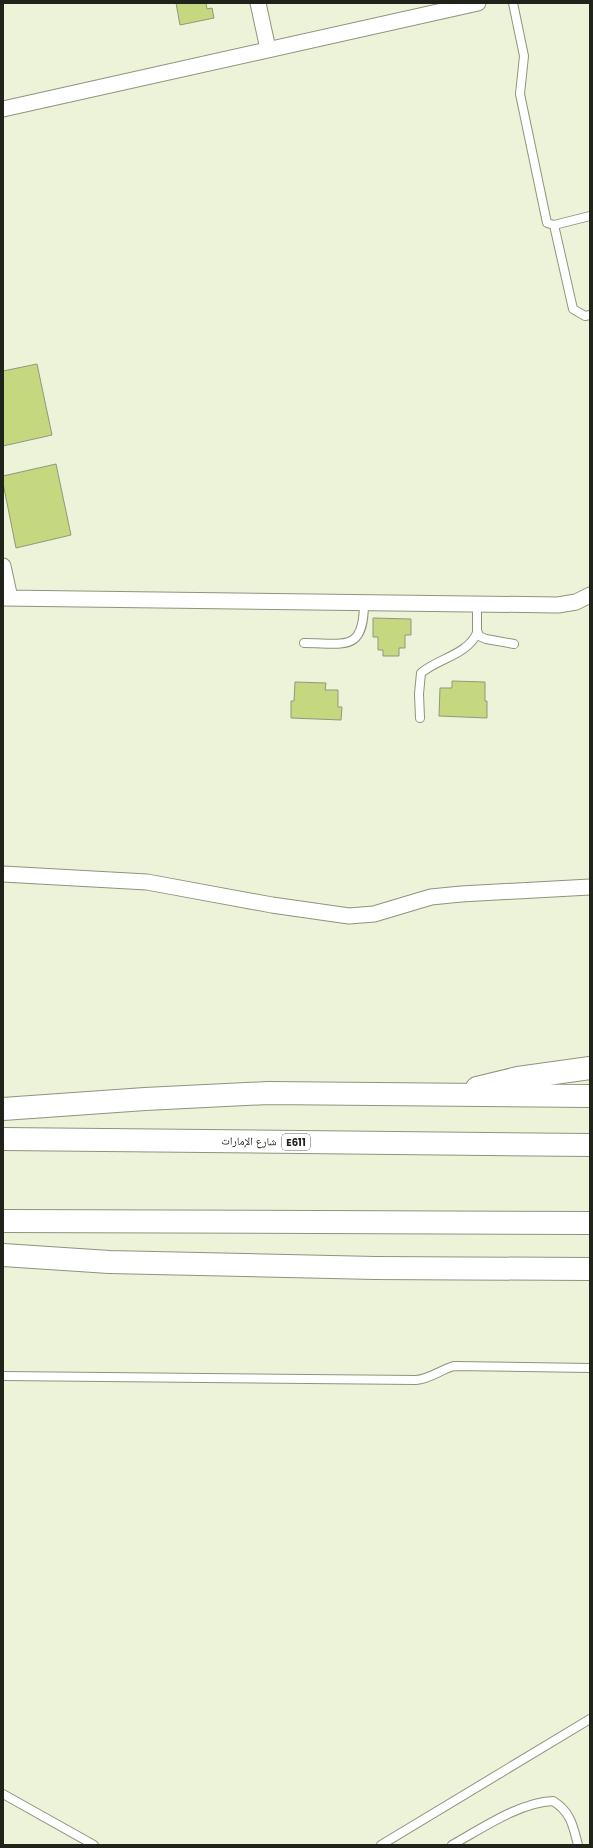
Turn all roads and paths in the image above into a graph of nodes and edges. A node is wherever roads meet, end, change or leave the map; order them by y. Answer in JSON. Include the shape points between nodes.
{"nodes":[{"id":1,"x":258,"y":3,"type":"edge"},
{"id":2,"x":478,"y":3,"type":"edge"},
{"id":3,"x":513,"y":3,"type":"edge"},
{"id":4,"x":268,"y":49,"type":"junction"},
{"id":5,"x":3,"y":109,"type":"edge"},
{"id":6,"x":590,"y":216,"type":"edge"},
{"id":7,"x":554,"y":225,"type":"junction"},
{"id":8,"x":590,"y":315,"type":"edge"},
{"id":9,"x":3,"y":566,"type":"edge"},
{"id":10,"x":590,"y":595,"type":"edge"},
{"id":11,"x":6,"y":598,"type":"edge"},
{"id":12,"x":364,"y":602,"type":"junction"},
{"id":13,"x":477,"y":603,"type":"junction"},
{"id":14,"x":477,"y":633,"type":"junction"},
{"id":15,"x":304,"y":643,"type":"dead end"},
{"id":16,"x":514,"y":644,"type":"dead end"},
{"id":17,"x":420,"y":718,"type":"dead end"},
{"id":18,"x":3,"y":874,"type":"edge"},
{"id":19,"x":590,"y":887,"type":"edge"},
{"id":20,"x":590,"y":1068,"type":"edge"},
{"id":21,"x":453,"y":1096,"type":"junction"},
{"id":22,"x":590,"y":1096,"type":"edge"},
{"id":23,"x":3,"y":1109,"type":"edge"},
{"id":24,"x":3,"y":1139,"type":"edge"},
{"id":25,"x":590,"y":1145,"type":"edge"},
{"id":26,"x":3,"y":1221,"type":"edge"},
{"id":27,"x":590,"y":1223,"type":"edge"},
{"id":28,"x":3,"y":1255,"type":"edge"},
{"id":29,"x":590,"y":1269,"type":"edge"},
{"id":30,"x":590,"y":1368,"type":"edge"},
{"id":31,"x":3,"y":1376,"type":"edge"},
{"id":32,"x":590,"y":1719,"type":"edge"},
{"id":33,"x":3,"y":1794,"type":"edge"},
{"id":34,"x":94,"y":1845,"type":"edge"},
{"id":35,"x":381,"y":1845,"type":"edge"},
{"id":36,"x":452,"y":1845,"type":"edge"},
{"id":37,"x":578,"y":1845,"type":"edge"}],
"edges":[{"from":1,"to":4,"type":"street"},
{"from":2,"to":4,"type":"street"},
{"from":3,"to":7,"type":"lane","via":[[524,56],[520,94],[547,223]]},
{"from":4,"to":5,"type":"street"},
{"from":6,"to":7,"type":"lane"},
{"from":7,"to":8,"type":"lane","via":[[573,309],[585,316]]},
{"from":9,"to":11,"type":"street"},
{"from":10,"to":13,"type":"street","via":[[576,602],[558,605]]},
{"from":11,"to":12,"type":"street"},
{"from":12,"to":13,"type":"street"},
{"from":12,"to":15,"type":"lane","via":[[363,626],[355,639],[346,643]]},
{"from":13,"to":14,"type":"lane"},
{"from":14,"to":16,"type":"lane","via":[[482,638]]},
{"from":14,"to":17,"type":"lane","via":[[466,648],[431,665],[421,673]]},
{"from":18,"to":19,"type":"street","via":[[147,882],[349,916],[374,914],[431,897]]},
{"from":20,"to":21,"type":"highway","via":[[501,1081]]},
{"from":21,"to":22,"type":"highway"},
{"from":21,"to":23,"type":"highway","via":[[330,1092],[268,1093]]},
{"from":24,"to":25,"type":"highway","name":"شارع الإمارات","number":"E611"},
{"from":26,"to":27,"type":"highway"},
{"from":28,"to":29,"type":"highway","via":[[117,1262],[367,1268]]},
{"from":30,"to":31,"type":"lane","via":[[454,1366],[428,1378],[416,1380]]},
{"from":32,"to":35,"type":"lane"},
{"from":33,"to":34,"type":"lane"},
{"from":36,"to":37,"type":"lane","via":[[526,1805],[553,1801],[573,1822]]}]}
